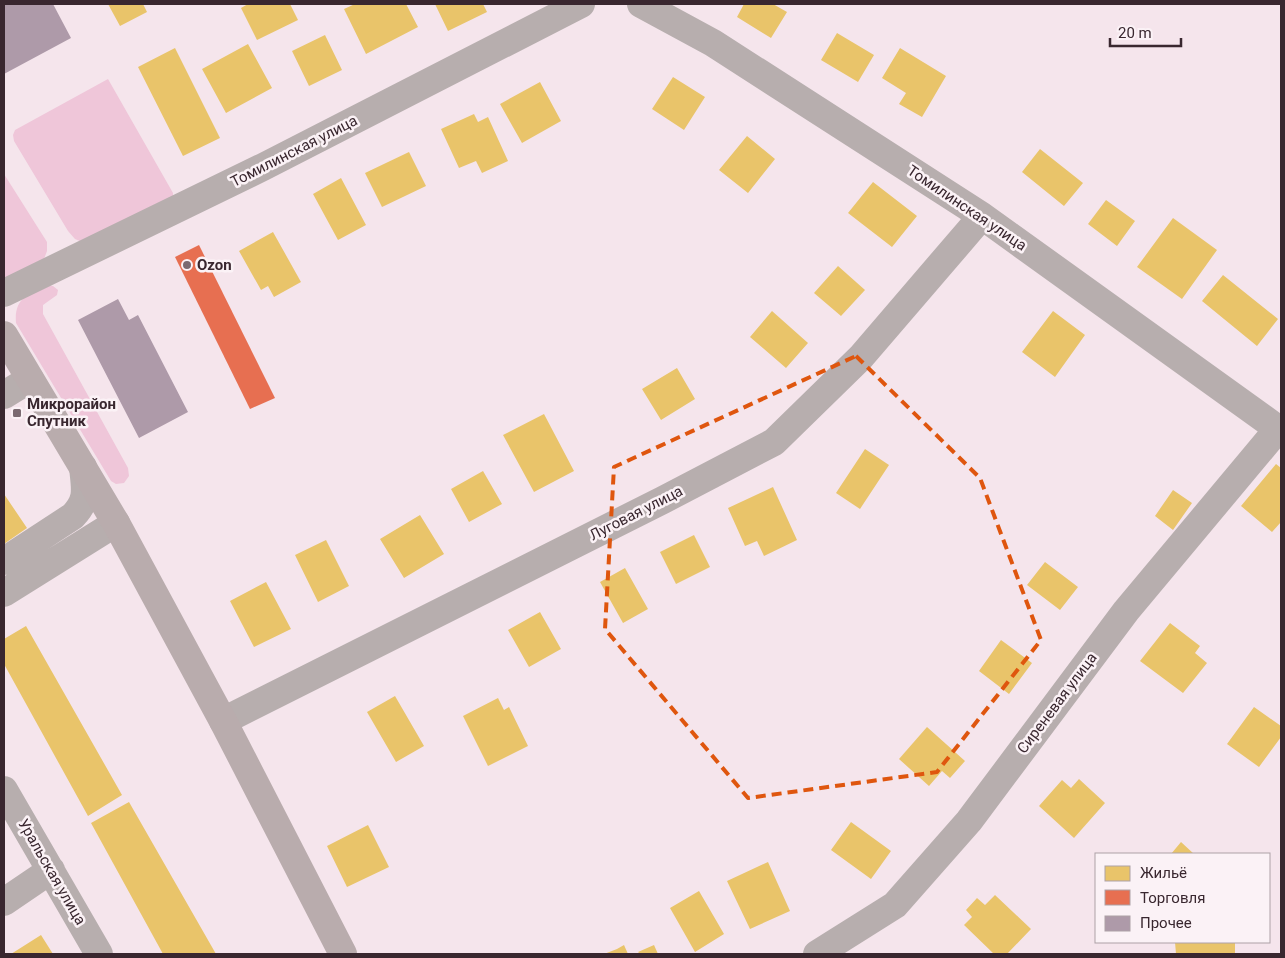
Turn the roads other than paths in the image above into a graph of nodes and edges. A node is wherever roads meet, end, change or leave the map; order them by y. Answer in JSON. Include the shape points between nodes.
{"nodes":[{"id":1,"x":581,"y":4,"type":"edge"},
{"id":2,"x":641,"y":4,"type":"edge"},
{"id":3,"x":982,"y":216,"type":"junction"},
{"id":4,"x":4,"y":293,"type":"edge"},
{"id":5,"x":4,"y":335,"type":"edge"},
{"id":6,"x":30,"y":379,"type":"junction"},
{"id":7,"x":4,"y":395,"type":"edge"},
{"id":8,"x":1280,"y":430,"type":"edge"},
{"id":9,"x":83,"y":467,"type":"junction"},
{"id":10,"x":112,"y":517,"type":"junction"},
{"id":11,"x":4,"y":561,"type":"edge"},
{"id":12,"x":4,"y":576,"type":"edge"},
{"id":13,"x":4,"y":593,"type":"edge"},
{"id":14,"x":223,"y":721,"type":"junction"},
{"id":15,"x":4,"y":790,"type":"edge"},
{"id":16,"x":51,"y":870,"type":"junction"},
{"id":17,"x":4,"y":902,"type":"edge"},
{"id":18,"x":99,"y":954,"type":"edge"},
{"id":19,"x":344,"y":954,"type":"edge"},
{"id":20,"x":817,"y":954,"type":"edge"}],
"edges":[{"from":1,"to":4,"type":"street","name":"Томилинская улица","via":[[263,168]]},
{"from":2,"to":3,"type":"street","name":"Томилинская улица","via":[[713,43]]},
{"from":3,"to":8,"type":"street","name":"Томилинская улица"},
{"from":3,"to":14,"type":"street","name":"Луговая улица","via":[[861,357],[774,442]]},
{"from":5,"to":6,"type":"street"},
{"from":6,"to":7,"type":"street"},
{"from":6,"to":9,"type":"street"},
{"from":8,"to":20,"type":"street","name":"Сиреневая улица","via":[[1126,611],[969,821],[895,905]]},
{"from":9,"to":10,"type":"street"},
{"from":9,"to":11,"type":"street","via":[[86,494],[82,506],[73,516]]},
{"from":10,"to":12,"type":"street"},
{"from":10,"to":13,"type":"street"},
{"from":10,"to":14,"type":"street"},
{"from":14,"to":19,"type":"street"},
{"from":15,"to":16,"type":"street","name":"Уральская улица"},
{"from":16,"to":17,"type":"street"},
{"from":16,"to":18,"type":"street","name":"Уральская улица"}]}
